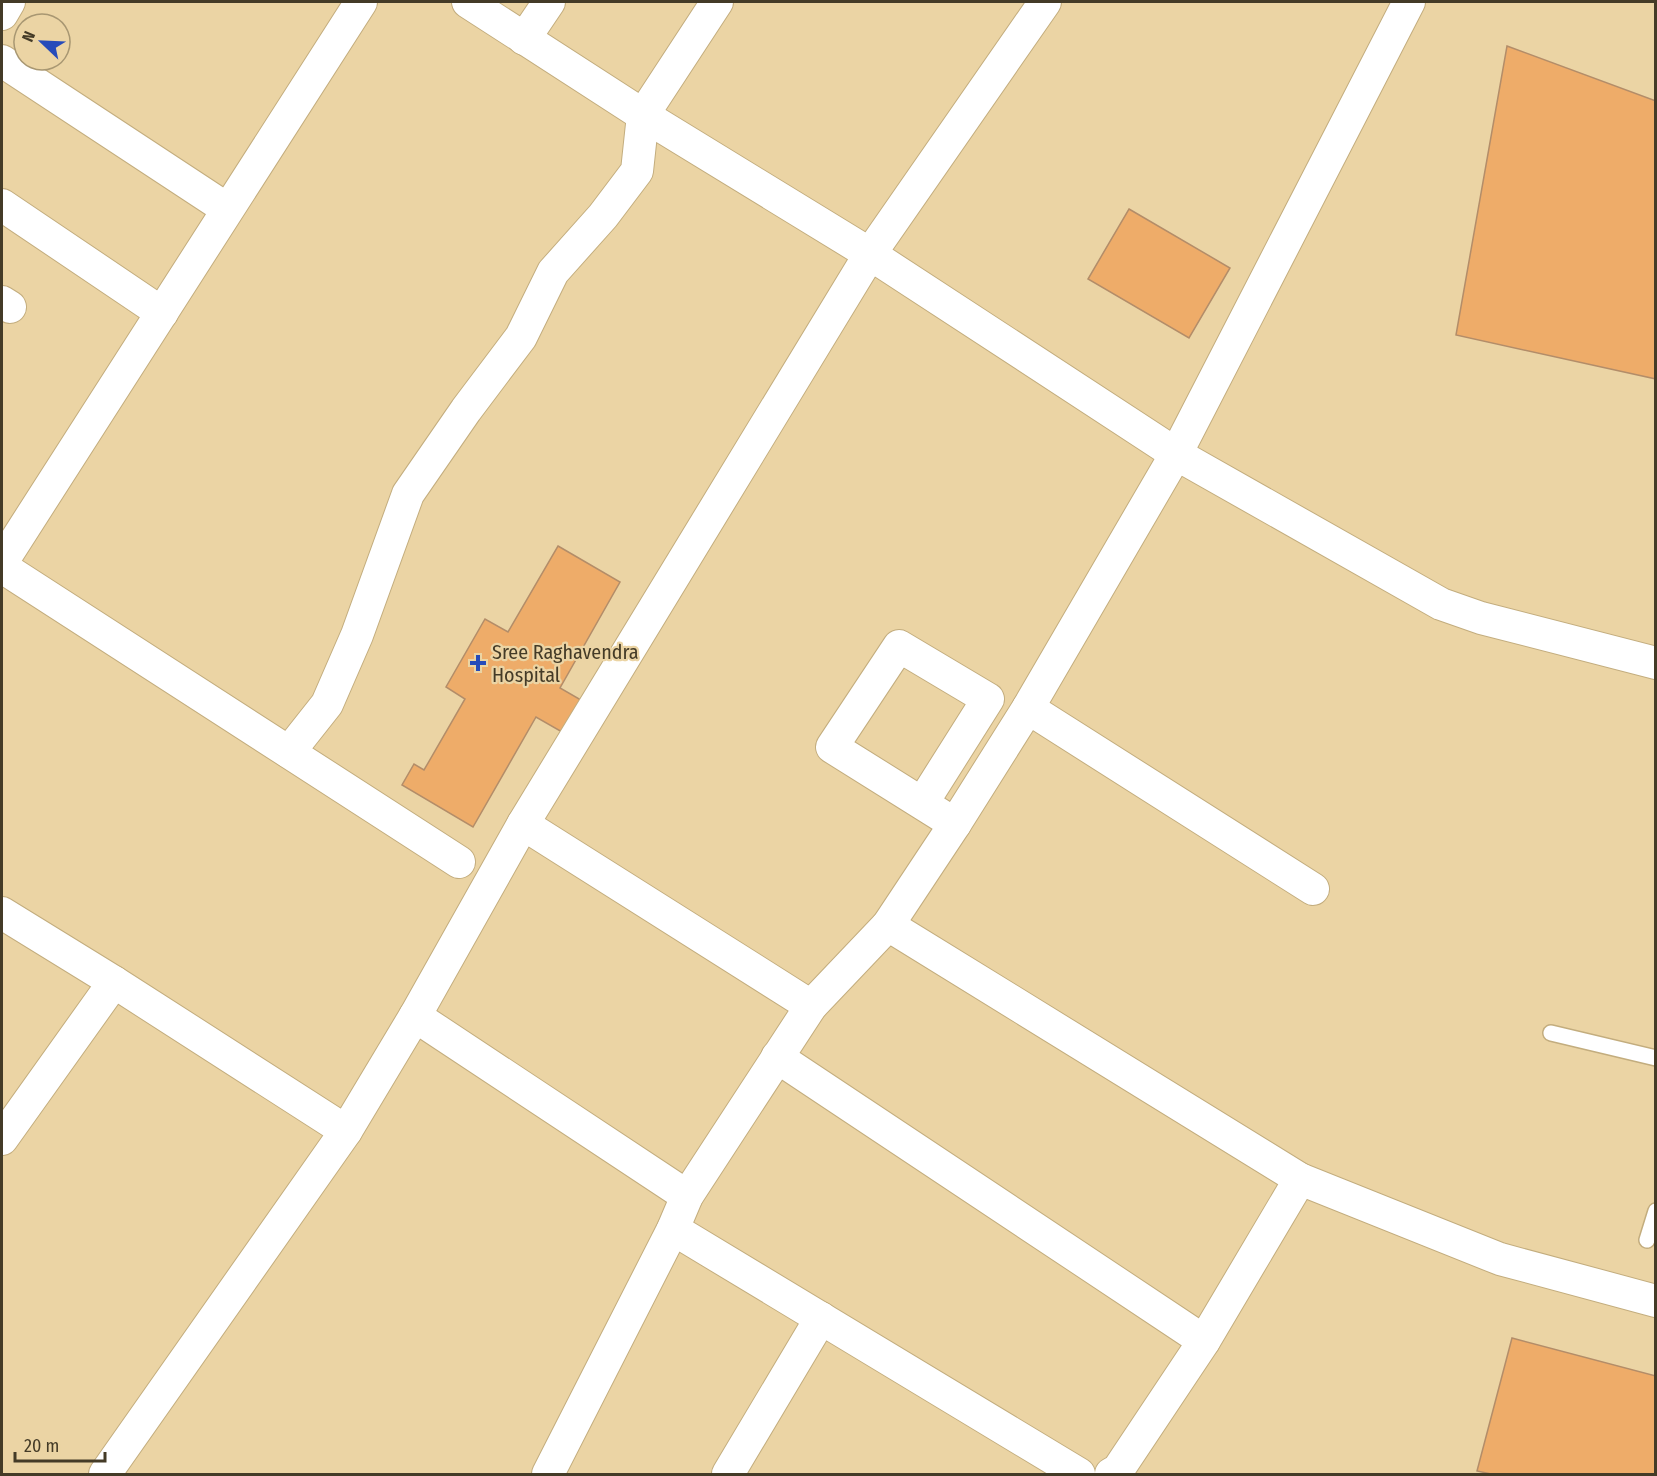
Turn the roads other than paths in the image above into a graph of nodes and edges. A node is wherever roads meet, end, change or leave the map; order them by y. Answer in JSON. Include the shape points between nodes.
{"nodes":[{"id":1,"x":9,"y":2,"type":"edge"},
{"id":2,"x":361,"y":2,"type":"edge"},
{"id":3,"x":468,"y":2,"type":"edge"},
{"id":4,"x":549,"y":2,"type":"edge"},
{"id":5,"x":717,"y":2,"type":"edge"},
{"id":6,"x":1045,"y":2,"type":"edge"},
{"id":7,"x":1409,"y":2,"type":"edge"},
{"id":8,"x":2,"y":14,"type":"edge"},
{"id":9,"x":524,"y":39,"type":"junction"},
{"id":10,"x":2,"y":61,"type":"edge"},
{"id":11,"x":643,"y":115,"type":"junction"},
{"id":12,"x":2,"y":205,"type":"edge"},
{"id":13,"x":227,"y":209,"type":"junction"},
{"id":14,"x":870,"y":254,"type":"junction"},
{"id":15,"x":162,"y":313,"type":"junction"},
{"id":16,"x":1176,"y":454,"type":"junction"},
{"id":17,"x":2,"y":562,"type":"edge"},
{"id":18,"x":2,"y":567,"type":"edge"},
{"id":19,"x":1656,"y":663,"type":"edge"},
{"id":20,"x":1028,"y":708,"type":"junction"},
{"id":21,"x":289,"y":752,"type":"junction"},
{"id":22,"x":923,"y":802,"type":"junction"},
{"id":23,"x":523,"y":824,"type":"junction"},
{"id":24,"x":955,"y":824,"type":"junction"},
{"id":25,"x":459,"y":862,"type":"dead end"},
{"id":26,"x":1313,"y":889,"type":"dead end"},
{"id":27,"x":2,"y":913,"type":"edge"},
{"id":28,"x":888,"y":925,"type":"junction"},
{"id":29,"x":114,"y":982,"type":"junction"},
{"id":30,"x":811,"y":1006,"type":"junction"},
{"id":31,"x":415,"y":1016,"type":"junction"},
{"id":32,"x":1551,"y":1033,"type":"dead end"},
{"id":33,"x":777,"y":1057,"type":"junction"},
{"id":34,"x":1656,"y":1058,"type":"edge"},
{"id":35,"x":346,"y":1131,"type":"junction"},
{"id":36,"x":2,"y":1140,"type":"edge"},
{"id":37,"x":1300,"y":1179,"type":"junction"},
{"id":38,"x":687,"y":1196,"type":"junction"},
{"id":39,"x":1656,"y":1211,"type":"edge"},
{"id":40,"x":674,"y":1228,"type":"junction"},
{"id":41,"x":1647,"y":1240,"type":"dead end"},
{"id":42,"x":1656,"y":1301,"type":"edge"},
{"id":43,"x":821,"y":1318,"type":"junction"},
{"id":44,"x":1204,"y":1341,"type":"junction"},
{"id":45,"x":1116,"y":1473,"type":"edge"},
{"id":46,"x":105,"y":1474,"type":"edge"},
{"id":47,"x":548,"y":1474,"type":"edge"},
{"id":48,"x":728,"y":1474,"type":"edge"},
{"id":49,"x":1078,"y":1474,"type":"edge"}],
"edges":[{"from":1,"to":8,"type":"street"},
{"from":2,"to":13,"type":"street"},
{"from":3,"to":9,"type":"street"},
{"from":4,"to":9,"type":"street"},
{"from":5,"to":11,"type":"street"},
{"from":6,"to":14,"type":"street"},
{"from":7,"to":16,"type":"street"},
{"from":9,"to":11,"type":"street"},
{"from":10,"to":13,"type":"street"},
{"from":11,"to":14,"type":"street"},
{"from":11,"to":21,"type":"street","via":[[637,171],[553,272],[521,338],[408,494],[357,635],[327,704]]},
{"from":12,"to":15,"type":"street"},
{"from":13,"to":15,"type":"street"},
{"from":14,"to":16,"type":"street"},
{"from":14,"to":23,"type":"street"},
{"from":15,"to":17,"type":"street"},
{"from":16,"to":19,"type":"street","via":[[1441,604]]},
{"from":16,"to":20,"type":"street"},
{"from":18,"to":21,"type":"street"},
{"from":20,"to":24,"type":"street"},
{"from":20,"to":26,"type":"street"},
{"from":21,"to":25,"type":"street"},
{"from":22,"to":22,"type":"street","via":[[832,747],[898,646],[988,699]]},
{"from":22,"to":24,"type":"street"},
{"from":23,"to":30,"type":"street"},
{"from":23,"to":31,"type":"street"},
{"from":24,"to":28,"type":"street"},
{"from":27,"to":29,"type":"street"},
{"from":28,"to":30,"type":"street"},
{"from":28,"to":37,"type":"street"},
{"from":29,"to":35,"type":"street"},
{"from":29,"to":36,"type":"street"},
{"from":30,"to":33,"type":"street"},
{"from":31,"to":35,"type":"street"},
{"from":31,"to":38,"type":"street"},
{"from":32,"to":34,"type":"lane"},
{"from":33,"to":38,"type":"street"},
{"from":33,"to":44,"type":"street"},
{"from":35,"to":46,"type":"street"},
{"from":37,"to":42,"type":"street","via":[[1500,1259]]},
{"from":37,"to":44,"type":"street"},
{"from":38,"to":40,"type":"street"},
{"from":39,"to":41,"type":"lane"},
{"from":40,"to":43,"type":"street"},
{"from":40,"to":47,"type":"street"},
{"from":43,"to":48,"type":"street"},
{"from":43,"to":49,"type":"street"},
{"from":44,"to":45,"type":"street"}]}
